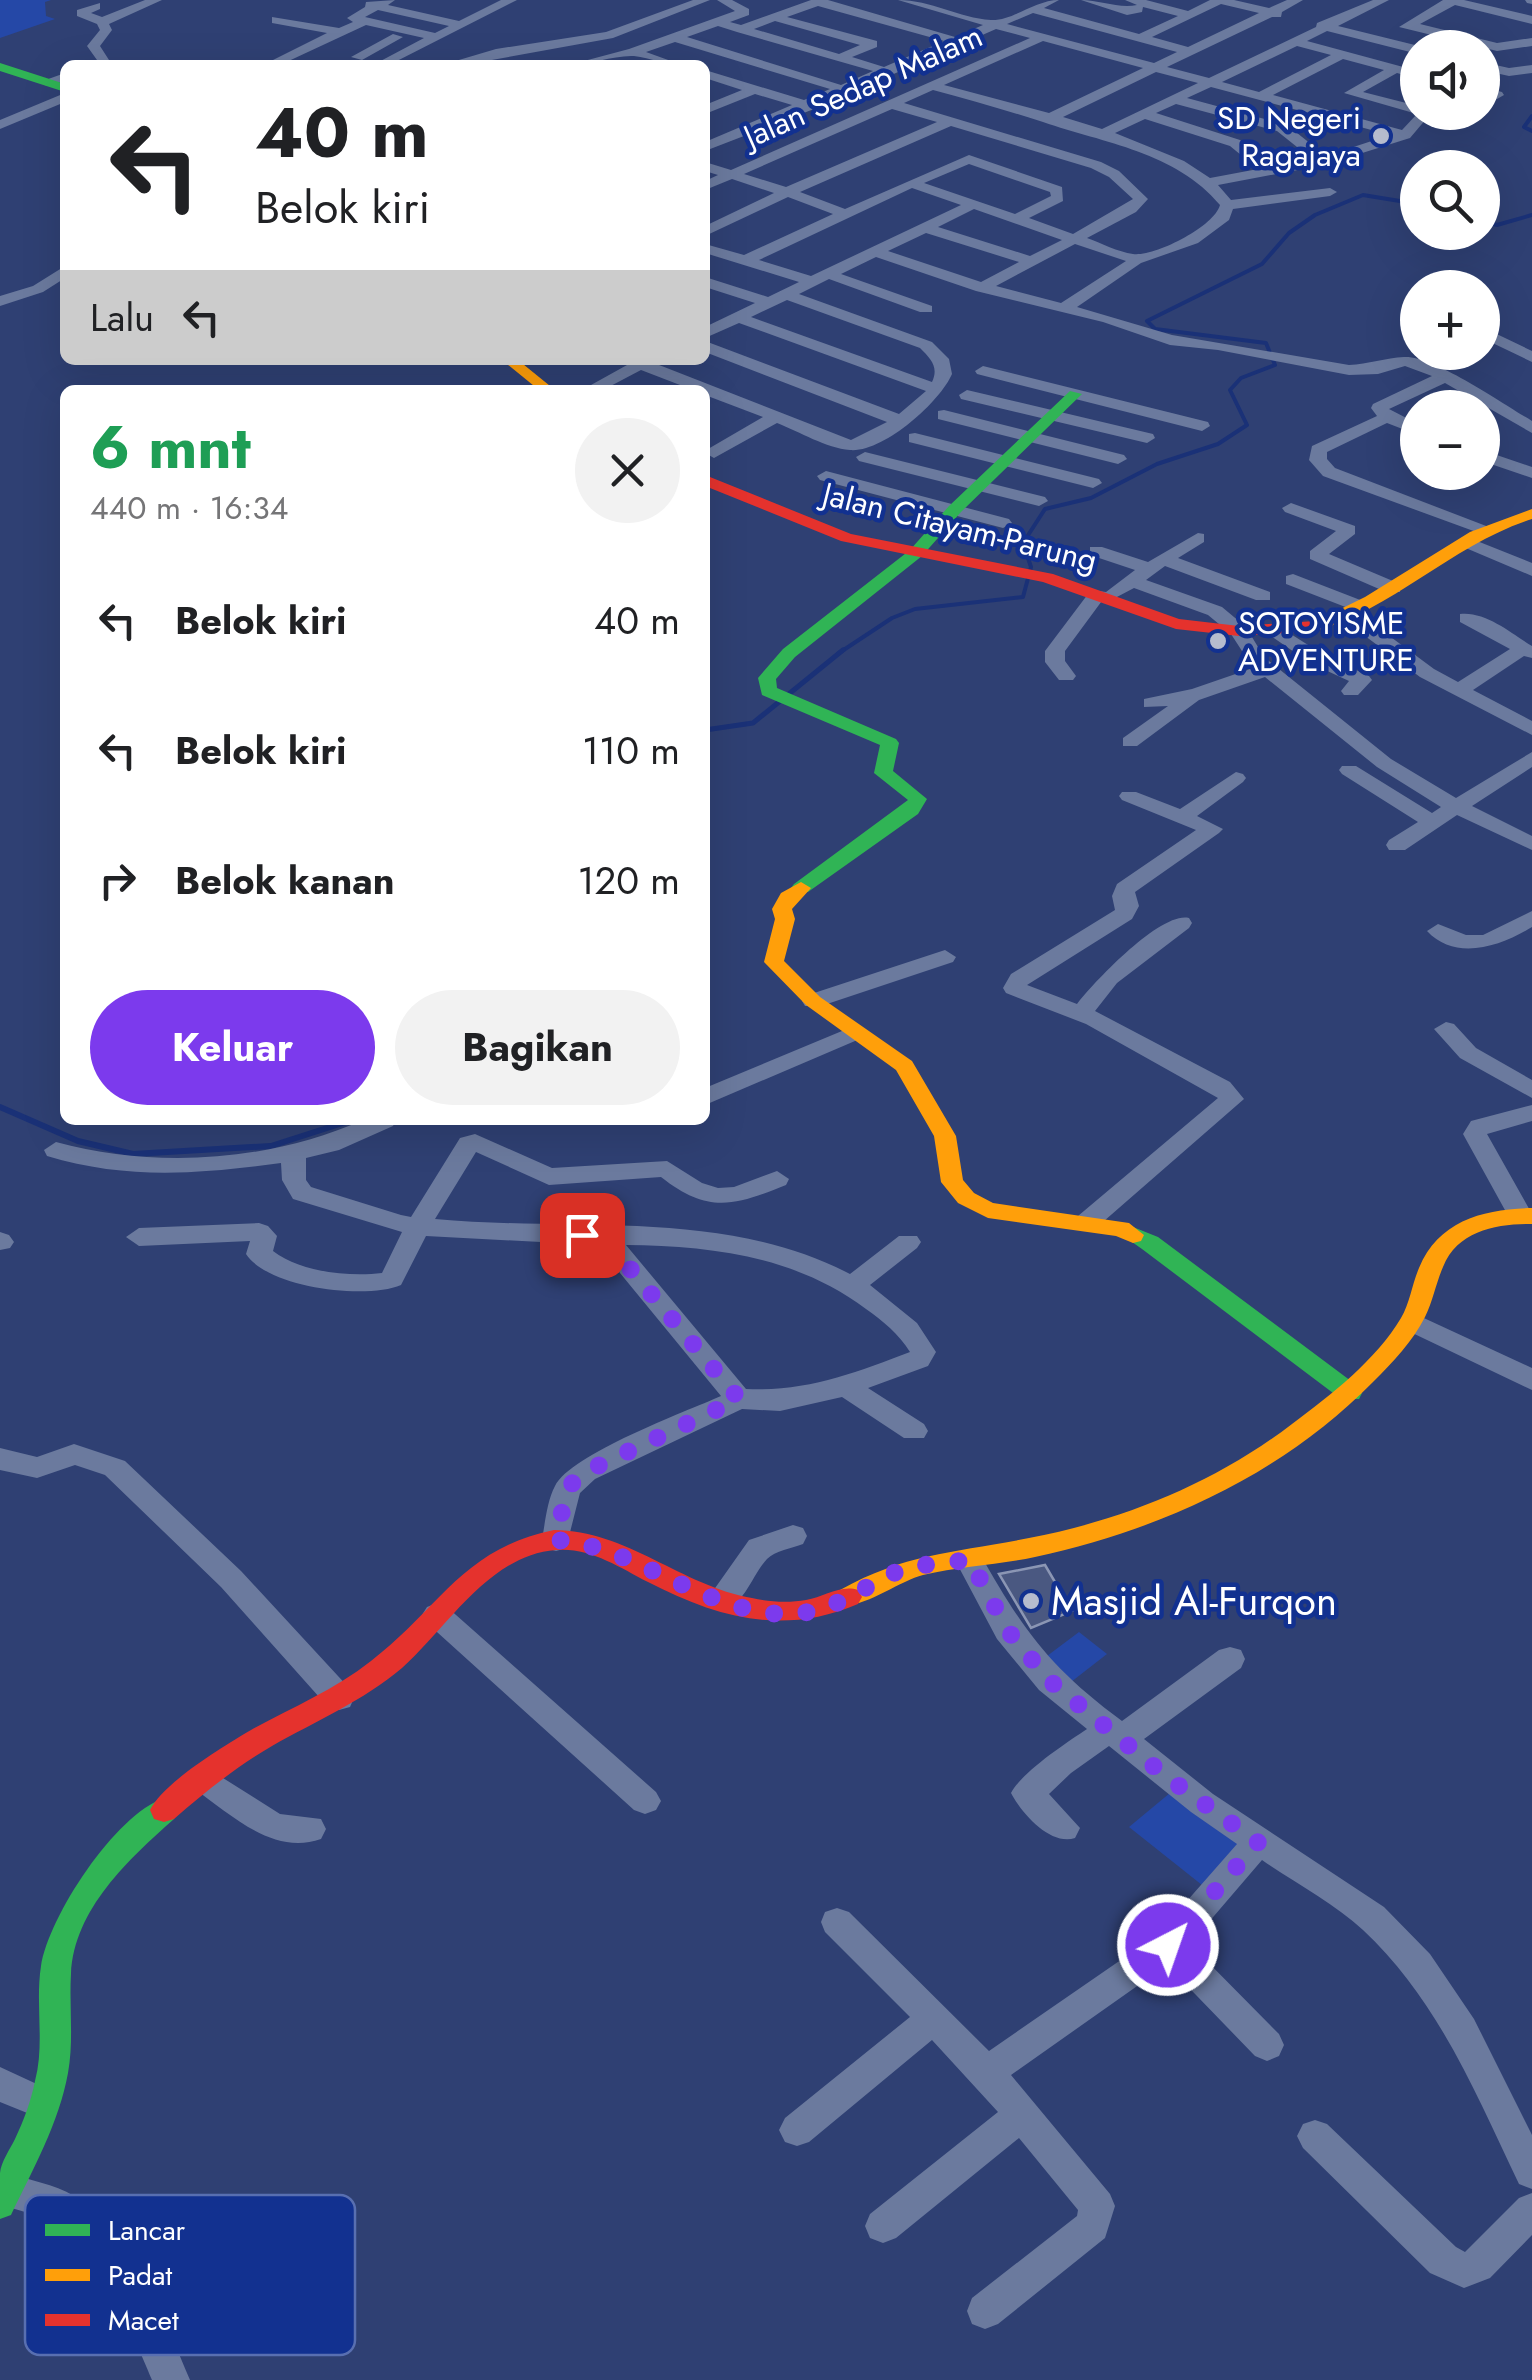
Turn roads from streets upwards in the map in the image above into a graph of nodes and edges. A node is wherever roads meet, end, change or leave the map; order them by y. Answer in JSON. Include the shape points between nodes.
{"nodes":[{"id":1,"x":156,"y":0,"type":"edge"},
{"id":2,"x":351,"y":0,"type":"edge"},
{"id":3,"x":511,"y":0,"type":"edge"},
{"id":4,"x":704,"y":0,"type":"edge"},
{"id":5,"x":723,"y":0,"type":"edge"},
{"id":6,"x":904,"y":0,"type":"edge"},
{"id":7,"x":977,"y":0,"type":"edge"},
{"id":8,"x":1053,"y":0,"type":"edge"},
{"id":9,"x":1086,"y":0,"type":"edge"},
{"id":10,"x":1219,"y":0,"type":"edge"},
{"id":11,"x":1297,"y":0,"type":"edge"},
{"id":12,"x":1383,"y":0,"type":"edge"},
{"id":13,"x":820,"y":1,"type":"edge"},
{"id":14,"x":1451,"y":1,"type":"edge"},
{"id":15,"x":383,"y":3,"type":"edge"},
{"id":16,"x":1134,"y":5,"type":"edge"},
{"id":17,"x":96,"y":6,"type":"dead end"},
{"id":18,"x":464,"y":8,"type":"dead end"},
{"id":19,"x":1032,"y":9,"type":"junction"},
{"id":20,"x":484,"y":12,"type":"junction"},
{"id":21,"x":746,"y":12,"type":"junction"},
{"id":22,"x":948,"y":12,"type":"junction"},
{"id":23,"x":1271,"y":12,"type":"junction"},
{"id":24,"x":1506,"y":14,"type":"junction"},
{"id":25,"x":1190,"y":15,"type":"junction"},
{"id":26,"x":774,"y":17,"type":"junction"},
{"id":27,"x":1290,"y":17,"type":"dead end"},
{"id":28,"x":276,"y":20,"type":"dead end"},
{"id":29,"x":1532,"y":20,"type":"edge"},
{"id":30,"x":102,"y":22,"type":"junction"},
{"id":31,"x":362,"y":22,"type":"junction"},
{"id":32,"x":718,"y":22,"type":"junction"},
{"id":33,"x":1308,"y":22,"type":"dead end"},
{"id":34,"x":1492,"y":22,"type":"dead end"},
{"id":35,"x":458,"y":24,"type":"junction"},
{"id":36,"x":996,"y":24,"type":"junction"},
{"id":37,"x":1410,"y":25,"type":"junction"},
{"id":38,"x":911,"y":27,"type":"junction"},
{"id":39,"x":1327,"y":27,"type":"junction"},
{"id":40,"x":741,"y":29,"type":"junction"},
{"id":41,"x":1430,"y":30,"type":"edge"},
{"id":42,"x":408,"y":31,"type":"junction"},
{"id":43,"x":340,"y":32,"type":"junction"},
{"id":44,"x":616,"y":32,"type":"junction"},
{"id":45,"x":433,"y":36,"type":"junction"},
{"id":46,"x":1044,"y":36,"type":"junction"},
{"id":47,"x":676,"y":38,"type":"junction"},
{"id":48,"x":1141,"y":38,"type":"junction"},
{"id":49,"x":1377,"y":40,"type":"junction"},
{"id":50,"x":958,"y":41,"type":"junction"},
{"id":51,"x":1296,"y":42,"type":"junction"},
{"id":52,"x":1532,"y":42,"type":"edge"},
{"id":53,"x":872,"y":44,"type":"junction"},
{"id":54,"x":1400,"y":46,"type":"edge"},
{"id":55,"x":1500,"y":47,"type":"edge"},
{"id":56,"x":633,"y":52,"type":"junction"},
{"id":57,"x":1192,"y":52,"type":"junction"},
{"id":58,"x":1344,"y":54,"type":"junction"},
{"id":59,"x":356,"y":57,"type":"dead end"},
{"id":60,"x":840,"y":58,"type":"junction"},
{"id":61,"x":103,"y":60,"type":"edge"},
{"id":62,"x":280,"y":60,"type":"edge"},
{"id":63,"x":388,"y":60,"type":"edge"},
{"id":64,"x":468,"y":60,"type":"edge"},
{"id":65,"x":597,"y":60,"type":"edge"},
{"id":66,"x":659,"y":60,"type":"edge"},
{"id":67,"x":1157,"y":66,"type":"junction"},
{"id":68,"x":1395,"y":69,"type":"junction"},
{"id":69,"x":1532,"y":69,"type":"edge"},
{"id":70,"x":1400,"y":70,"type":"edge"},
{"id":71,"x":1500,"y":70,"type":"edge"},
{"id":72,"x":885,"y":71,"type":"junction"},
{"id":73,"x":6,"y":73,"type":"edge"},
{"id":74,"x":710,"y":77,"type":"edge"},
{"id":75,"x":1212,"y":80,"type":"junction"},
{"id":76,"x":1367,"y":84,"type":"junction"},
{"id":77,"x":60,"y":86,"type":"edge"},
{"id":78,"x":931,"y":86,"type":"junction"},
{"id":79,"x":842,"y":89,"type":"junction"},
{"id":80,"x":755,"y":90,"type":"junction"},
{"id":81,"x":1400,"y":93,"type":"edge"},
{"id":82,"x":1263,"y":95,"type":"junction"},
{"id":83,"x":1174,"y":100,"type":"junction"},
{"id":84,"x":892,"y":104,"type":"junction"},
{"id":85,"x":805,"y":105,"type":"junction"},
{"id":86,"x":1400,"y":106,"type":"edge"},
{"id":87,"x":710,"y":108,"type":"edge"},
{"id":88,"x":1317,"y":110,"type":"junction"},
{"id":89,"x":1144,"y":114,"type":"junction"},
{"id":90,"x":1046,"y":119,"type":"junction"},
{"id":91,"x":857,"y":120,"type":"junction"},
{"id":92,"x":950,"y":120,"type":"junction"},
{"id":93,"x":0,"y":125,"type":"edge"},
{"id":94,"x":1282,"y":128,"type":"junction"},
{"id":95,"x":1410,"y":130,"type":"edge"},
{"id":96,"x":1102,"y":134,"type":"junction"},
{"id":97,"x":1406,"y":135,"type":"junction"},
{"id":98,"x":909,"y":139,"type":"junction"},
{"id":99,"x":710,"y":145,"type":"edge"},
{"id":100,"x":969,"y":158,"type":"junction"},
{"id":101,"x":1324,"y":161,"type":"junction"},
{"id":102,"x":710,"y":168,"type":"edge"},
{"id":103,"x":1271,"y":173,"type":"junction"},
{"id":104,"x":730,"y":174,"type":"junction"},
{"id":105,"x":911,"y":183,"type":"junction"},
{"id":106,"x":1206,"y":183,"type":"junction"},
{"id":107,"x":710,"y":184,"type":"edge"},
{"id":108,"x":787,"y":192,"type":"junction"},
{"id":109,"x":1330,"y":192,"type":"dead end"},
{"id":110,"x":974,"y":204,"type":"junction"},
{"id":111,"x":1226,"y":205,"type":"junction"},
{"id":112,"x":846,"y":214,"type":"junction"},
{"id":113,"x":1018,"y":218,"type":"junction"},
{"id":114,"x":923,"y":227,"type":"junction"},
{"id":115,"x":710,"y":230,"type":"edge"},
{"id":116,"x":1078,"y":238,"type":"junction"},
{"id":117,"x":710,"y":250,"type":"edge"},
{"id":118,"x":874,"y":251,"type":"junction"},
{"id":119,"x":744,"y":260,"type":"junction"},
{"id":120,"x":1136,"y":260,"type":"junction"},
{"id":121,"x":1034,"y":262,"type":"junction"},
{"id":122,"x":60,"y":274,"type":"edge"},
{"id":123,"x":828,"y":274,"type":"junction"},
{"id":124,"x":812,"y":281,"type":"junction"},
{"id":125,"x":710,"y":284,"type":"edge"},
{"id":126,"x":980,"y":288,"type":"junction"},
{"id":127,"x":785,"y":294,"type":"junction"},
{"id":128,"x":0,"y":301,"type":"edge"},
{"id":129,"x":768,"y":302,"type":"junction"},
{"id":130,"x":926,"y":309,"type":"dead end"},
{"id":131,"x":1063,"y":309,"type":"junction"},
{"id":132,"x":737,"y":317,"type":"junction"},
{"id":133,"x":710,"y":330,"type":"edge"},
{"id":134,"x":1500,"y":341,"type":"edge"},
{"id":135,"x":710,"y":348,"type":"edge"},
{"id":136,"x":1532,"y":356,"type":"edge"},
{"id":137,"x":515,"y":365,"type":"edge"},
{"id":138,"x":639,"y":365,"type":"edge"},
{"id":139,"x":651,"y":365,"type":"edge"},
{"id":140,"x":983,"y":371,"type":"dead end"},
{"id":141,"x":1446,"y":376,"type":"junction"},
{"id":142,"x":612,"y":379,"type":"junction"},
{"id":143,"x":541,"y":385,"type":"edge"},
{"id":144,"x":600,"y":385,"type":"edge"},
{"id":145,"x":624,"y":385,"type":"edge"},
{"id":146,"x":690,"y":385,"type":"edge"},
{"id":147,"x":936,"y":389,"type":"junction"},
{"id":148,"x":1075,"y":394,"type":"junction"},
{"id":149,"x":710,"y":395,"type":"edge"},
{"id":150,"x":967,"y":395,"type":"dead end"},
{"id":151,"x":944,"y":415,"type":"dead end"},
{"id":152,"x":1054,"y":415,"type":"junction"},
{"id":153,"x":1386,"y":417,"type":"junction"},
{"id":154,"x":774,"y":418,"type":"junction"},
{"id":155,"x":902,"y":421,"type":"junction"},
{"id":156,"x":1400,"y":423,"type":"edge"},
{"id":157,"x":1530,"y":425,"type":"edge"},
{"id":158,"x":1202,"y":426,"type":"dead end"},
{"id":159,"x":1031,"y":437,"type":"junction"},
{"id":160,"x":914,"y":438,"type":"dead end"},
{"id":161,"x":1147,"y":438,"type":"dead end"},
{"id":162,"x":862,"y":451,"type":"junction"},
{"id":163,"x":714,"y":453,"type":"dead end"},
{"id":164,"x":1118,"y":459,"type":"dead end"},
{"id":165,"x":1006,"y":461,"type":"junction"},
{"id":166,"x":1500,"y":461,"type":"edge"},
{"id":167,"x":1532,"y":473,"type":"edge"},
{"id":168,"x":826,"y":476,"type":"dead end"},
{"id":169,"x":710,"y":482,"type":"edge"},
{"id":170,"x":1093,"y":483,"type":"dead end"},
{"id":171,"x":980,"y":486,"type":"junction"},
{"id":172,"x":1039,"y":501,"type":"dead end"},
{"id":173,"x":1291,"y":508,"type":"dead end"},
{"id":174,"x":955,"y":509,"type":"junction"},
{"id":175,"x":1532,"y":514,"type":"edge"},
{"id":176,"x":1003,"y":523,"type":"dead end"},
{"id":177,"x":1476,"y":536,"type":"junction"},
{"id":178,"x":1198,"y":538,"type":"dead end"},
{"id":179,"x":1096,"y":551,"type":"dead end"},
{"id":180,"x":916,"y":553,"type":"junction"},
{"id":181,"x":1156,"y":564,"type":"junction"},
{"id":182,"x":1532,"y":570,"type":"edge"},
{"id":183,"x":1293,"y":580,"type":"dead end"},
{"id":184,"x":1132,"y":581,"type":"junction"},
{"id":185,"x":1392,"y":588,"type":"junction"},
{"id":186,"x":1106,"y":593,"type":"junction"},
{"id":187,"x":1355,"y":610,"type":"junction"},
{"id":188,"x":1215,"y":611,"type":"junction"},
{"id":189,"x":1467,"y":618,"type":"dead end"},
{"id":190,"x":1239,"y":631,"type":"junction"},
{"id":191,"x":1278,"y":632,"type":"junction"},
{"id":192,"x":1528,"y":651,"type":"edge"},
{"id":193,"x":1268,"y":669,"type":"junction"},
{"id":194,"x":1066,"y":676,"type":"dead end"},
{"id":195,"x":1351,"y":691,"type":"dead end"},
{"id":196,"x":1458,"y":691,"type":"junction"},
{"id":197,"x":1197,"y":694,"type":"junction"},
{"id":198,"x":1151,"y":703,"type":"dead end"},
{"id":199,"x":1532,"y":729,"type":"edge"},
{"id":200,"x":1130,"y":742,"type":"dead end"},
{"id":201,"x":1532,"y":758,"type":"edge"},
{"id":202,"x":1349,"y":770,"type":"dead end"},
{"id":203,"x":1236,"y":778,"type":"dead end"},
{"id":204,"x":1506,"y":778,"type":"junction"},
{"id":205,"x":1532,"y":790,"type":"edge"},
{"id":206,"x":1129,"y":796,"type":"dead end"},
{"id":207,"x":1459,"y":809,"type":"junction"},
{"id":208,"x":1183,"y":816,"type":"junction"},
{"id":209,"x":1434,"y":824,"type":"junction"},
{"id":210,"x":1532,"y":844,"type":"edge"},
{"id":211,"x":1397,"y":846,"type":"dead end"},
{"id":212,"x":1182,"y":923,"type":"dead end"},
{"id":213,"x":1527,"y":927,"type":"edge"},
{"id":214,"x":1438,"y":931,"type":"dead end"},
{"id":215,"x":945,"y":956,"type":"dead end"},
{"id":216,"x":812,"y":1000,"type":"junction"},
{"id":217,"x":1080,"y":1015,"type":"junction"},
{"id":218,"x":1446,"y":1029,"type":"dead end"},
{"id":219,"x":854,"y":1033,"type":"junction"},
{"id":220,"x":1532,"y":1090,"type":"edge"},
{"id":221,"x":710,"y":1095,"type":"edge"},
{"id":222,"x":1532,"y":1113,"type":"edge"},
{"id":223,"x":374,"y":1125,"type":"edge"},
{"id":224,"x":56,"y":1150,"type":"dead end"},
{"id":225,"x":294,"y":1153,"type":"junction"},
{"id":226,"x":776,"y":1179,"type":"dead end"},
{"id":227,"x":1526,"y":1216,"type":"edge"},
{"id":228,"x":1087,"y":1222,"type":"junction"},
{"id":229,"x":418,"y":1226,"type":"junction"},
{"id":230,"x":602,"y":1235,"type":"junction"},
{"id":231,"x":139,"y":1237,"type":"dead end"},
{"id":232,"x":908,"y":1242,"type":"dead end"},
{"id":233,"x":853,"y":1285,"type":"junction"},
{"id":234,"x":1412,"y":1322,"type":"junction"},
{"id":235,"x":1532,"y":1380,"type":"edge"},
{"id":236,"x":847,"y":1387,"type":"junction"},
{"id":237,"x":1350,"y":1394,"type":"junction"},
{"id":238,"x":739,"y":1399,"type":"junction"},
{"id":239,"x":914,"y":1430,"type":"dead end"},
{"id":240,"x":0,"y":1458,"type":"edge"},
{"id":241,"x":793,"y":1536,"type":"dead end"},
{"id":242,"x":556,"y":1540,"type":"junction"},
{"id":243,"x":970,"y":1560,"type":"junction"},
{"id":244,"x":722,"y":1599,"type":"junction"},
{"id":245,"x":437,"y":1615,"type":"junction"},
{"id":246,"x":1230,"y":1659,"type":"dead end"},
{"id":247,"x":338,"y":1698,"type":"junction"},
{"id":248,"x":1117,"y":1733,"type":"junction"},
{"id":249,"x":204,"y":1779,"type":"junction"},
{"id":250,"x":645,"y":1801,"type":"dead end"},
{"id":251,"x":1064,"y":1828,"type":"dead end"},
{"id":252,"x":310,"y":1830,"type":"dead end"},
{"id":253,"x":1258,"y":1842,"type":"junction"},
{"id":254,"x":837,"y":1922,"type":"dead end"},
{"id":255,"x":1168,"y":1945,"type":"junction"},
{"id":256,"x":932,"y":2020,"type":"junction"},
{"id":257,"x":1267,"y":2045,"type":"dead end"},
{"id":258,"x":986,"y":2072,"type":"junction"},
{"id":259,"x":0,"y":2083,"type":"edge"},
{"id":260,"x":42,"y":2103,"type":"junction"},
{"id":261,"x":1022,"y":2114,"type":"junction"},
{"id":262,"x":797,"y":2130,"type":"dead end"},
{"id":263,"x":1315,"y":2136,"type":"dead end"},
{"id":264,"x":1532,"y":2172,"type":"edge"},
{"id":265,"x":4,"y":2197,"type":"edge"},
{"id":266,"x":1532,"y":2210,"type":"edge"},
{"id":267,"x":882,"y":2226,"type":"dead end"},
{"id":268,"x":985,"y":2312,"type":"dead end"},
{"id":269,"x":160,"y":2355,"type":"edge"},
{"id":270,"x":172,"y":2380,"type":"edge"}],
"edges":[{"from":1,"to":30,"type":"street"},
{"from":2,"to":15,"type":"street"},
{"from":3,"to":20,"type":"street"},
{"from":4,"to":44,"type":"street"},
{"from":5,"to":21,"type":"street"},
{"from":6,"to":22,"type":"street","name":"Jalan Sedap Malam"},
{"from":7,"to":22,"type":"street"},
{"from":8,"to":19,"type":"street"},
{"from":9,"to":16,"type":"street","via":[[1128,11]]},
{"from":10,"to":23,"type":"street"},
{"from":10,"to":25,"type":"street"},
{"from":11,"to":23,"type":"street"},
{"from":12,"to":39,"type":"street"},
{"from":13,"to":21,"type":"street"},
{"from":13,"to":26,"type":"street"},
{"from":13,"to":38,"type":"street"},
{"from":14,"to":24,"type":"street"},
{"from":14,"to":37,"type":"street"},
{"from":15,"to":31,"type":"street","via":[[352,18]]},
{"from":15,"to":35,"type":"street"},
{"from":16,"to":25,"type":"street"},
{"from":17,"to":30,"type":"street","via":[[81,13]]},
{"from":18,"to":20,"type":"street"},
{"from":19,"to":36,"type":"street"},
{"from":19,"to":48,"type":"street"},
{"from":20,"to":35,"type":"street"},
{"from":21,"to":32,"type":"street"},
{"from":22,"to":36,"type":"street","name":"Jalan Sedap Malam"},
{"from":23,"to":27,"type":"street"},
{"from":23,"to":57,"type":"street"},
{"from":24,"to":29,"type":"street"},
{"from":24,"to":34,"type":"street"},
{"from":25,"to":48,"type":"street"},
{"from":26,"to":40,"type":"street"},
{"from":26,"to":53,"type":"street"},
{"from":28,"to":43,"type":"street"},
{"from":30,"to":61,"type":"street","via":[[106,30],[93,46]]},
{"from":31,"to":42,"type":"street"},
{"from":31,"to":43,"type":"street"},
{"from":32,"to":40,"type":"street"},
{"from":32,"to":47,"type":"street"},
{"from":33,"to":39,"type":"street"},
{"from":35,"to":45,"type":"street"},
{"from":36,"to":46,"type":"street","name":"Jalan Sedap Malam"},
{"from":36,"to":50,"type":"street"},
{"from":37,"to":41,"type":"street"},
{"from":37,"to":49,"type":"street"},
{"from":38,"to":50,"type":"street"},
{"from":38,"to":53,"type":"street"},
{"from":39,"to":49,"type":"street"},
{"from":39,"to":51,"type":"street"},
{"from":40,"to":60,"type":"street"},
{"from":42,"to":45,"type":"street"},
{"from":42,"to":59,"type":"street"},
{"from":43,"to":62,"type":"street"},
{"from":44,"to":56,"type":"street"},
{"from":44,"to":64,"type":"street"},
{"from":45,"to":63,"type":"street"},
{"from":46,"to":67,"type":"street","name":"Jalan Sedap Malam"},
{"from":46,"to":78,"type":"street","name":"Jalan Sedap Malam"},
{"from":47,"to":56,"type":"street"},
{"from":47,"to":79,"type":"street"},
{"from":48,"to":57,"type":"street"},
{"from":49,"to":54,"type":"street"},
{"from":50,"to":72,"type":"street"},
{"from":51,"to":58,"type":"street"},
{"from":51,"to":75,"type":"street"},
{"from":52,"to":55,"type":"street"},
{"from":53,"to":60,"type":"street"},
{"from":56,"to":65,"type":"street"},
{"from":56,"to":66,"type":"street"},
{"from":57,"to":67,"type":"street"},
{"from":58,"to":68,"type":"street"},
{"from":58,"to":82,"type":"street"},
{"from":60,"to":72,"type":"street"},
{"from":67,"to":75,"type":"street","name":"Jalan Sedap Malam"},
{"from":67,"to":90,"type":"street"},
{"from":68,"to":70,"type":"street"},
{"from":68,"to":76,"type":"street"},
{"from":69,"to":71,"type":"street"},
{"from":72,"to":79,"type":"street"},
{"from":73,"to":77,"type":"street"},
{"from":74,"to":80,"type":"street"},
{"from":75,"to":82,"type":"street","name":"Jalan Sedap Malam"},
{"from":75,"to":83,"type":"street"},
{"from":76,"to":81,"type":"street"},
{"from":76,"to":86,"type":"street","via":[[1350,93]]},
{"from":77,"to":93,"type":"street"},
{"from":78,"to":84,"type":"street","name":"Jalan Sedap Malam"},
{"from":78,"to":90,"type":"street"},
{"from":79,"to":85,"type":"street"},
{"from":80,"to":85,"type":"street"},
{"from":80,"to":87,"type":"street"},
{"from":82,"to":88,"type":"street","name":"Jalan Sedap Malam"},
{"from":83,"to":89,"type":"street"},
{"from":83,"to":94,"type":"street"},
{"from":84,"to":91,"type":"street","name":"Jalan Sedap Malam"},
{"from":84,"to":92,"type":"street"},
{"from":85,"to":91,"type":"street"},
{"from":85,"to":99,"type":"street"},
{"from":88,"to":94,"type":"street"},
{"from":88,"to":97,"type":"street","name":"Jalan Sedap Malam"},
{"from":89,"to":96,"type":"street"},
{"from":89,"to":103,"type":"street","via":[[1235,143]]},
{"from":90,"to":96,"type":"street"},
{"from":91,"to":104,"type":"street","name":"Jalan Sedap Malam"},
{"from":92,"to":98,"type":"street"},
{"from":92,"to":116,"type":"street","via":[[1105,169],[1141,199]]},
{"from":94,"to":101,"type":"street"},
{"from":95,"to":97,"type":"street"},
{"from":96,"to":106,"type":"street","via":[[1156,151]]},
{"from":97,"to":101,"type":"street"},
{"from":98,"to":100,"type":"street"},
{"from":98,"to":108,"type":"street"},
{"from":100,"to":105,"type":"street"},
{"from":100,"to":113,"type":"street","via":[[1057,190],[1054,200]]},
{"from":101,"to":103,"type":"street"},
{"from":102,"to":104,"type":"street"},
{"from":103,"to":106,"type":"street"},
{"from":104,"to":107,"type":"street","name":"Jalan Sedap Malam"},
{"from":104,"to":108,"type":"street"},
{"from":105,"to":110,"type":"street"},
{"from":105,"to":112,"type":"street"},
{"from":106,"to":111,"type":"street"},
{"from":108,"to":112,"type":"street"},
{"from":108,"to":115,"type":"street"},
{"from":109,"to":111,"type":"street"},
{"from":110,"to":113,"type":"street"},
{"from":110,"to":114,"type":"street"},
{"from":111,"to":120,"type":"street","via":[[1224,218],[1192,240]]},
{"from":112,"to":119,"type":"street"},
{"from":113,"to":116,"type":"street"},
{"from":114,"to":118,"type":"street"},
{"from":114,"to":121,"type":"street"},
{"from":116,"to":120,"type":"street"},
{"from":116,"to":121,"type":"street"},
{"from":117,"to":119,"type":"street"},
{"from":118,"to":123,"type":"street"},
{"from":118,"to":126,"type":"street"},
{"from":119,"to":124,"type":"street"},
{"from":120,"to":131,"type":"street"},
{"from":121,"to":126,"type":"street"},
{"from":122,"to":128,"type":"street"},
{"from":123,"to":124,"type":"street"},
{"from":123,"to":130,"type":"street"},
{"from":124,"to":127,"type":"street"},
{"from":125,"to":129,"type":"street"},
{"from":126,"to":131,"type":"street"},
{"from":127,"to":129,"type":"street"},
{"from":127,"to":147,"type":"street","via":[[936,352],[945,370]]},
{"from":129,"to":132,"type":"street"},
{"from":131,"to":141,"type":"street","via":[[1170,340],[1364,371],[1406,361]]},
{"from":132,"to":133,"type":"street"},
{"from":132,"to":147,"type":"street"},
{"from":134,"to":136,"type":"street"},
{"from":135,"to":155,"type":"street"},
{"from":137,"to":143,"type":"street"},
{"from":138,"to":142,"type":"street"},
{"from":139,"to":146,"type":"street"},
{"from":140,"to":148,"type":"street"},
{"from":141,"to":153,"type":"street","via":[[1379,408]]},
{"from":141,"to":157,"type":"street"},
{"from":142,"to":144,"type":"street"},
{"from":142,"to":145,"type":"street"},
{"from":147,"to":155,"type":"street"},
{"from":148,"to":152,"type":"street"},
{"from":148,"to":158,"type":"street"},
{"from":149,"to":154,"type":"street"},
{"from":150,"to":152,"type":"street"},
{"from":151,"to":159,"type":"street"},
{"from":152,"to":159,"type":"street"},
{"from":152,"to":161,"type":"street"},
{"from":153,"to":156,"type":"street"},
{"from":153,"to":177,"type":"street","via":[[1318,450],[1318,460],[1329,472]]},
{"from":154,"to":162,"type":"street"},
{"from":154,"to":163,"type":"street"},
{"from":155,"to":162,"type":"street"},
{"from":159,"to":164,"type":"street"},
{"from":159,"to":165,"type":"street"},
{"from":160,"to":165,"type":"street"},
{"from":162,"to":171,"type":"street"},
{"from":165,"to":170,"type":"street"},
{"from":165,"to":171,"type":"street"},
{"from":166,"to":167,"type":"street"},
{"from":168,"to":174,"type":"street"},
{"from":169,"to":180,"type":"street","name":"Jalan Citayam-Parung","via":[[832,534]]},
{"from":171,"to":172,"type":"street"},
{"from":171,"to":174,"type":"street"},
{"from":173,"to":185,"type":"street","via":[[1349,530],[1316,555]]},
{"from":174,"to":176,"type":"street"},
{"from":174,"to":180,"type":"street"},
{"from":175,"to":177,"type":"street","name":"Jalan Citayam-Parung","via":[[1512,516]]},
{"from":177,"to":182,"type":"street"},
{"from":177,"to":185,"type":"street","name":"Jalan Citayam-Parung"},
{"from":178,"to":181,"type":"street"},
{"from":179,"to":181,"type":"street"},
{"from":180,"to":186,"type":"street","name":"Jalan Citayam-Parung"},
{"from":180,"to":216,"type":"street","via":[[789,653],[767,678],[768,691],[890,743],[883,773],[918,799],[785,902],[774,962]]},
{"from":181,"to":184,"type":"street"},
{"from":181,"to":188,"type":"street","via":[[1258,594]]},
{"from":183,"to":187,"type":"street"},
{"from":184,"to":186,"type":"street"},
{"from":184,"to":188,"type":"street"},
{"from":185,"to":187,"type":"street","name":"Jalan Citayam-Parung"},
{"from":186,"to":190,"type":"street","name":"Jalan Citayam-Parung","via":[[1176,624]]},
{"from":186,"to":194,"type":"street","via":[[1055,651]]},
{"from":187,"to":191,"type":"street","name":"Jalan Citayam-Parung"},
{"from":187,"to":196,"type":"street"},
{"from":188,"to":190,"type":"street"},
{"from":189,"to":192,"type":"street"},
{"from":190,"to":191,"type":"street","name":"Jalan Citayam-Parung"},
{"from":190,"to":193,"type":"street"},
{"from":191,"to":195,"type":"street","via":[[1360,678]]},
{"from":192,"to":196,"type":"street"},
{"from":193,"to":197,"type":"street"},
{"from":193,"to":207,"type":"street","via":[[1384,764]]},
{"from":196,"to":199,"type":"street"},
{"from":197,"to":198,"type":"street"},
{"from":197,"to":200,"type":"street"},
{"from":201,"to":204,"type":"street"},
{"from":202,"to":209,"type":"street"},
{"from":203,"to":208,"type":"street"},
{"from":204,"to":205,"type":"street"},
{"from":204,"to":207,"type":"street"},
{"from":206,"to":208,"type":"street"},
{"from":207,"to":209,"type":"street"},
{"from":207,"to":210,"type":"street"},
{"from":208,"to":217,"type":"street","via":[[1212,829],[1125,889],[1124,914],[1014,983],[1019,993]]},
{"from":209,"to":211,"type":"street"},
{"from":212,"to":217,"type":"street","via":[[1109,978]]},
{"from":213,"to":214,"type":"street","via":[[1468,945]]},
{"from":215,"to":216,"type":"street"},
{"from":216,"to":219,"type":"street"},
{"from":217,"to":228,"type":"street","via":[[1222,1087],[1232,1099]]},
{"from":218,"to":220,"type":"street","via":[[1468,1053]]},
{"from":219,"to":221,"type":"street"},
{"from":219,"to":228,"type":"street","via":[[912,1076],[945,1136],[952,1182],[966,1198],[988,1210]]},
{"from":222,"to":227,"type":"street","via":[[1475,1134]]},
{"from":223,"to":225,"type":"street"},
{"from":224,"to":225,"type":"street","via":[[90,1162],[135,1166]]},
{"from":225,"to":229,"type":"street","via":[[294,1180],[302,1193]]},
{"from":226,"to":229,"type":"street","via":[[737,1196],[718,1196],[692,1189],[667,1170],[549,1177],[475,1142]]},
{"from":227,"to":234,"type":"street","via":[[1466,1227],[1445,1243]]},
{"from":228,"to":237,"type":"street","via":[[1150,1243]]},
{"from":229,"to":230,"type":"street"},
{"from":229,"to":231,"type":"street","via":[[398,1272],[382,1284],[338,1283],[272,1264],[260,1254],[259,1232]]},
{"from":230,"to":233,"type":"street","via":[[760,1247],[808,1261]]},
{"from":230,"to":238,"type":"street"},
{"from":232,"to":233,"type":"street"},
{"from":233,"to":236,"type":"street","via":[[900,1322],[923,1352],[910,1364]]},
{"from":234,"to":235,"type":"street"},
{"from":234,"to":237,"type":"street"},
{"from":236,"to":238,"type":"street","via":[[797,1400]]},
{"from":236,"to":239,"type":"street"},
{"from":237,"to":243,"type":"street","via":[[1190,1500],[1134,1522]]},
{"from":238,"to":242,"type":"street","via":[[585,1472],[567,1488]]},
{"from":240,"to":247,"type":"street","via":[[38,1470],[74,1454],[115,1468],[231,1579]]},
{"from":241,"to":244,"type":"street","via":[[758,1548]]},
{"from":242,"to":244,"type":"street","via":[[606,1549]]},
{"from":242,"to":245,"type":"street","via":[[492,1566]]},
{"from":243,"to":244,"type":"street","via":[[888,1575],[813,1612],[759,1610]]},
{"from":243,"to":248,"type":"street","via":[[1024,1654]]},
{"from":245,"to":247,"type":"street","via":[[390,1662]]},
{"from":245,"to":250,"type":"street"},
{"from":246,"to":248,"type":"street"},
{"from":247,"to":249,"type":"street"},
{"from":248,"to":251,"type":"street","via":[[1058,1765],[1027,1793]]},
{"from":248,"to":253,"type":"street"},
{"from":249,"to":252,"type":"street","via":[[280,1830]]},
{"from":249,"to":260,"type":"street","via":[[112,1863],[67,1927],[56,1951],[55,2060]]},
{"from":253,"to":255,"type":"street"},
{"from":253,"to":264,"type":"street","via":[[1372,1917],[1418,1964],[1462,2030]]},
{"from":254,"to":256,"type":"street"},
{"from":255,"to":257,"type":"street"},
{"from":255,"to":258,"type":"street"},
{"from":256,"to":258,"type":"street"},
{"from":256,"to":262,"type":"street"},
{"from":258,"to":261,"type":"street"},
{"from":259,"to":260,"type":"street"},
{"from":260,"to":265,"type":"street"},
{"from":261,"to":267,"type":"street"},
{"from":261,"to":268,"type":"street","via":[[1097,2206],[1097,2216]]},
{"from":263,"to":266,"type":"street","via":[[1443,2260],[1464,2270]]},
{"from":269,"to":270,"type":"street"}]}
